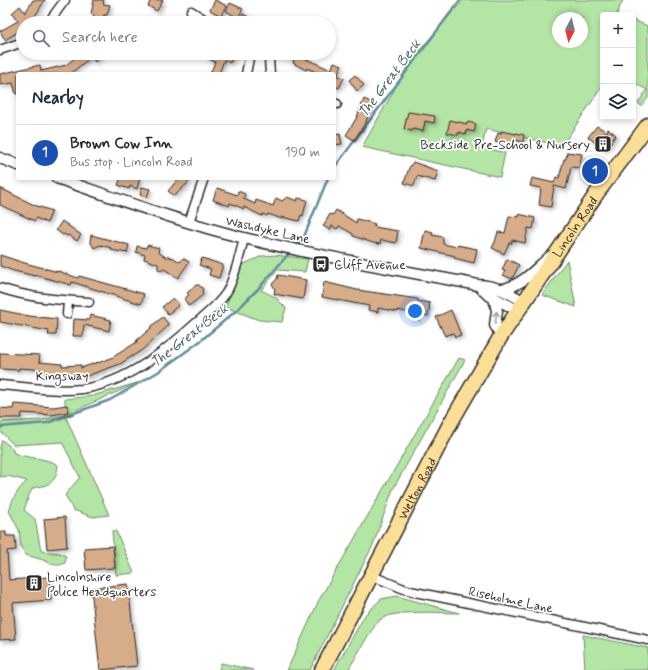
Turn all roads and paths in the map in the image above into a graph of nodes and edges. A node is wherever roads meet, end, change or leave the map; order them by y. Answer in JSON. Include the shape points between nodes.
{"nodes":[{"id":1,"x":65,"y":0,"type":"edge"},
{"id":2,"x":192,"y":11,"type":"dead end"},
{"id":3,"x":53,"y":16,"type":"edge"},
{"id":4,"x":200,"y":16,"type":"edge"},
{"id":5,"x":16,"y":44,"type":"edge"},
{"id":6,"x":0,"y":50,"type":"edge"},
{"id":7,"x":249,"y":60,"type":"edge"},
{"id":8,"x":269,"y":60,"type":"edge"},
{"id":9,"x":246,"y":72,"type":"edge"},
{"id":10,"x":270,"y":72,"type":"edge"},
{"id":11,"x":648,"y":125,"type":"edge"},
{"id":12,"x":0,"y":158,"type":"edge"},
{"id":13,"x":16,"y":164,"type":"edge"},
{"id":14,"x":62,"y":180,"type":"edge"},
{"id":15,"x":203,"y":180,"type":"edge"},
{"id":16,"x":189,"y":222,"type":"junction"},
{"id":17,"x":244,"y":238,"type":"junction"},
{"id":18,"x":557,"y":251,"type":"junction"},
{"id":19,"x":478,"y":285,"type":"junction"},
{"id":20,"x":0,"y":288,"type":"edge"},
{"id":21,"x":502,"y":289,"type":"junction"},
{"id":22,"x":494,"y":298,"type":"junction"},
{"id":23,"x":68,"y":301,"type":"junction"},
{"id":24,"x":89,"y":302,"type":"dead end"},
{"id":25,"x":520,"y":306,"type":"junction"},
{"id":26,"x":67,"y":314,"type":"dead end"},
{"id":27,"x":501,"y":336,"type":"junction"},
{"id":28,"x":0,"y":385,"type":"edge"},
{"id":29,"x":370,"y":575,"type":"junction"},
{"id":30,"x":648,"y":640,"type":"edge"},
{"id":31,"x":322,"y":670,"type":"edge"}],
"edges":[{"from":1,"to":3,"type":"street"},
{"from":2,"to":4,"type":"street"},
{"from":5,"to":6,"type":"street"},
{"from":7,"to":9,"type":"street"},
{"from":8,"to":10,"type":"street"},
{"from":11,"to":18,"type":"highway","name":"Lincoln Road"},
{"from":12,"to":13,"type":"street"},
{"from":14,"to":16,"type":"street","name":"Washdyke Lane"},
{"from":15,"to":16,"type":"street"},
{"from":16,"to":17,"type":"street","name":"Washdyke Lane"},
{"from":17,"to":19,"type":"street","name":"Washdyke Lane"},
{"from":17,"to":28,"type":"street","name":"Kingsway","via":[[227,292],[214,307],[151,360],[108,383],[82,389]]},
{"from":18,"to":21,"type":"street","via":[[521,281]]},
{"from":18,"to":25,"type":"highway","name":"Lincoln Road"},
{"from":19,"to":21,"type":"street","name":"Washdyke Lane"},
{"from":19,"to":22,"type":"street","name":"Washdyke Lane"},
{"from":20,"to":23,"type":"street","via":[[13,293]]},
{"from":21,"to":25,"type":"street","name":"Washdyke Lane"},
{"from":22,"to":25,"type":"street","name":"Washdyke Lane"},
{"from":27,"to":22,"type":"street","one_way":true,"via":[[495,324],[497,311]]},
{"from":23,"to":24,"type":"street"},
{"from":23,"to":26,"type":"street"},
{"from":25,"to":27,"type":"highway","name":"Welton Road"},
{"from":27,"to":29,"type":"highway","name":"Welton Road","via":[[451,422]]},
{"from":29,"to":30,"type":"street","name":"Riseholme Lane","via":[[415,592]]},
{"from":29,"to":31,"type":"highway","name":"Welton Road"}]}
